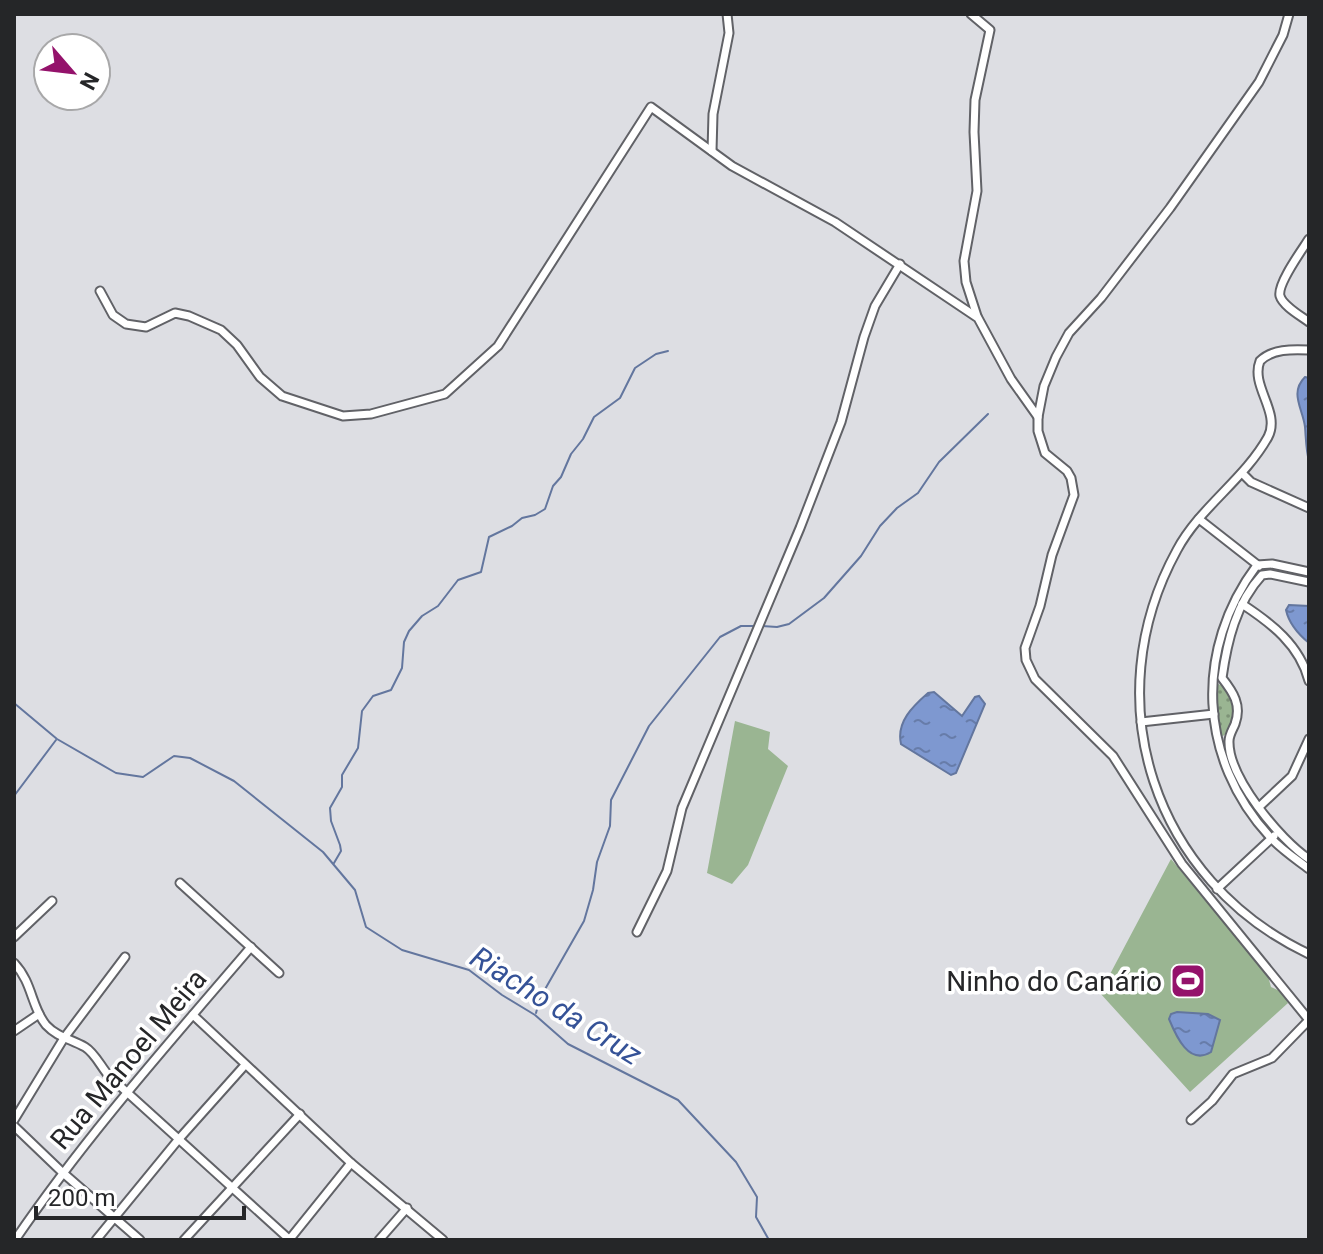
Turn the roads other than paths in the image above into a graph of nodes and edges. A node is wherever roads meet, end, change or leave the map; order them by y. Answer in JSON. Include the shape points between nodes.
{"nodes":[{"id":1,"x":727,"y":14,"type":"edge"},
{"id":2,"x":971,"y":14,"type":"edge"},
{"id":3,"x":1289,"y":14,"type":"edge"},
{"id":4,"x":712,"y":151,"type":"junction"},
{"id":5,"x":1309,"y":239,"type":"edge"},
{"id":6,"x":900,"y":264,"type":"junction"},
{"id":7,"x":100,"y":291,"type":"dead end"},
{"id":8,"x":978,"y":318,"type":"junction"},
{"id":9,"x":1309,"y":322,"type":"edge"},
{"id":10,"x":1309,"y":350,"type":"edge"},
{"id":11,"x":1038,"y":417,"type":"junction"},
{"id":12,"x":1242,"y":473,"type":"junction"},
{"id":13,"x":1309,"y":508,"type":"edge"},
{"id":14,"x":1199,"y":519,"type":"junction"},
{"id":15,"x":1257,"y":565,"type":"junction"},
{"id":16,"x":1309,"y":572,"type":"edge"},
{"id":17,"x":1266,"y":573,"type":"junction"},
{"id":18,"x":1309,"y":582,"type":"edge"},
{"id":19,"x":1235,"y":599,"type":"junction"},
{"id":20,"x":1243,"y":605,"type":"junction"},
{"id":21,"x":1218,"y":678,"type":"junction"},
{"id":22,"x":1309,"y":681,"type":"edge"},
{"id":23,"x":1214,"y":714,"type":"junction"},
{"id":24,"x":1141,"y":722,"type":"junction"},
{"id":25,"x":1228,"y":739,"type":"junction"},
{"id":26,"x":1309,"y":739,"type":"edge"},
{"id":27,"x":1218,"y":742,"type":"junction"},
{"id":28,"x":1259,"y":807,"type":"junction"},
{"id":29,"x":1275,"y":836,"type":"junction"},
{"id":30,"x":1309,"y":859,"type":"edge"},
{"id":31,"x":1309,"y":869,"type":"edge"},
{"id":32,"x":180,"y":883,"type":"dead end"},
{"id":33,"x":1217,"y":889,"type":"junction"},
{"id":34,"x":52,"y":901,"type":"dead end"},
{"id":35,"x":637,"y":932,"type":"dead end"},
{"id":36,"x":14,"y":937,"type":"edge"},
{"id":37,"x":251,"y":947,"type":"junction"},
{"id":38,"x":1309,"y":954,"type":"edge"},
{"id":39,"x":125,"y":957,"type":"dead end"},
{"id":40,"x":14,"y":963,"type":"edge"},
{"id":41,"x":279,"y":973,"type":"dead end"},
{"id":42,"x":39,"y":1014,"type":"junction"},
{"id":43,"x":193,"y":1015,"type":"junction"},
{"id":44,"x":1309,"y":1020,"type":"edge"},
{"id":45,"x":14,"y":1031,"type":"edge"},
{"id":46,"x":64,"y":1038,"type":"junction"},
{"id":47,"x":245,"y":1065,"type":"junction"},
{"id":48,"x":126,"y":1092,"type":"junction"},
{"id":49,"x":300,"y":1114,"type":"junction"},
{"id":50,"x":1191,"y":1120,"type":"dead end"},
{"id":51,"x":14,"y":1123,"type":"edge"},
{"id":52,"x":178,"y":1140,"type":"junction"},
{"id":53,"x":351,"y":1163,"type":"junction"},
{"id":54,"x":62,"y":1172,"type":"junction"},
{"id":55,"x":231,"y":1187,"type":"junction"},
{"id":56,"x":407,"y":1208,"type":"junction"},
{"id":57,"x":113,"y":1217,"type":"junction"},
{"id":58,"x":15,"y":1240,"type":"edge"},
{"id":59,"x":96,"y":1240,"type":"edge"},
{"id":60,"x":140,"y":1240,"type":"edge"},
{"id":61,"x":184,"y":1240,"type":"edge"},
{"id":62,"x":289,"y":1240,"type":"edge"},
{"id":63,"x":379,"y":1240,"type":"edge"},
{"id":64,"x":443,"y":1240,"type":"edge"}],
"edges":[{"from":1,"to":4,"type":"street","via":[[729,33],[713,114]]},
{"from":2,"to":8,"type":"street","via":[[990,30],[975,100],[977,191],[964,261]]},
{"from":3,"to":11,"type":"street","via":[[1259,82],[1170,208],[1069,333],[1044,386]]},
{"from":4,"to":6,"type":"street"},
{"from":4,"to":7,"type":"street","via":[[651,107],[498,346],[445,394],[371,414],[343,416],[282,396],[221,330],[175,313],[146,327],[126,324],[113,315]]},
{"from":5,"to":9,"type":"street","via":[[1280,294]]},
{"from":6,"to":8,"type":"street"},
{"from":6,"to":35,"type":"street","via":[[875,306],[841,422],[682,808],[667,871]]},
{"from":8,"to":11,"type":"street"},
{"from":10,"to":12,"type":"street","via":[[1286,350],[1260,361],[1258,374],[1271,430]]},
{"from":11,"to":44,"type":"street","via":[[1045,453],[1067,471],[1074,495],[1025,648],[1030,671],[1113,756],[1182,864]]},
{"from":12,"to":13,"type":"street"},
{"from":12,"to":14,"type":"street"},
{"from":14,"to":15,"type":"street"},
{"from":14,"to":24,"type":"street","via":[[1168,566],[1146,627],[1139,677]]},
{"from":15,"to":16,"type":"street"},
{"from":15,"to":17,"type":"street"},
{"from":15,"to":19,"type":"street"},
{"from":17,"to":18,"type":"street"},
{"from":17,"to":20,"type":"street"},
{"from":19,"to":20,"type":"street"},
{"from":19,"to":21,"type":"street","via":[[1220,639]]},
{"from":20,"to":21,"type":"street"},
{"from":20,"to":22,"type":"street","via":[[1295,649]]},
{"from":21,"to":23,"type":"street"},
{"from":21,"to":25,"type":"street","via":[[1233,693],[1238,709]]},
{"from":23,"to":24,"type":"street"},
{"from":23,"to":27,"type":"street"},
{"from":24,"to":33,"type":"street","via":[[1148,766],[1167,814],[1182,844]]},
{"from":25,"to":27,"type":"street"},
{"from":25,"to":28,"type":"street","via":[[1239,774]]},
{"from":26,"to":28,"type":"street","via":[[1292,776]]},
{"from":27,"to":29,"type":"street","via":[[1251,814]]},
{"from":28,"to":29,"type":"street"},
{"from":29,"to":30,"type":"street"},
{"from":29,"to":31,"type":"street"},
{"from":29,"to":33,"type":"street"},
{"from":32,"to":37,"type":"street"},
{"from":33,"to":38,"type":"street","via":[[1268,931]]},
{"from":34,"to":36,"type":"street"},
{"from":37,"to":41,"type":"street"},
{"from":37,"to":43,"type":"street","name":"Rua Manoel Meira"},
{"from":39,"to":46,"type":"street"},
{"from":40,"to":42,"type":"street","via":[[31,987]]},
{"from":42,"to":45,"type":"street"},
{"from":42,"to":46,"type":"street"},
{"from":43,"to":47,"type":"street"},
{"from":43,"to":48,"type":"street","name":"Rua Manoel Meira"},
{"from":44,"to":50,"type":"street","via":[[1272,1058],[1233,1074]]},
{"from":46,"to":48,"type":"street","via":[[91,1052]]},
{"from":46,"to":51,"type":"street"},
{"from":47,"to":49,"type":"street"},
{"from":47,"to":52,"type":"street"},
{"from":48,"to":52,"type":"street"},
{"from":48,"to":54,"type":"street","name":"Rua Manoel Meira"},
{"from":49,"to":53,"type":"street"},
{"from":49,"to":55,"type":"street"},
{"from":51,"to":54,"type":"street"},
{"from":52,"to":55,"type":"street"},
{"from":52,"to":57,"type":"street"},
{"from":53,"to":56,"type":"street"},
{"from":53,"to":62,"type":"street"},
{"from":54,"to":57,"type":"street"},
{"from":54,"to":58,"type":"street","name":"Rua Manoel Meira"},
{"from":55,"to":61,"type":"street"},
{"from":55,"to":62,"type":"street"},
{"from":56,"to":63,"type":"street"},
{"from":56,"to":64,"type":"street"},
{"from":57,"to":59,"type":"street"},
{"from":57,"to":60,"type":"street"}]}
